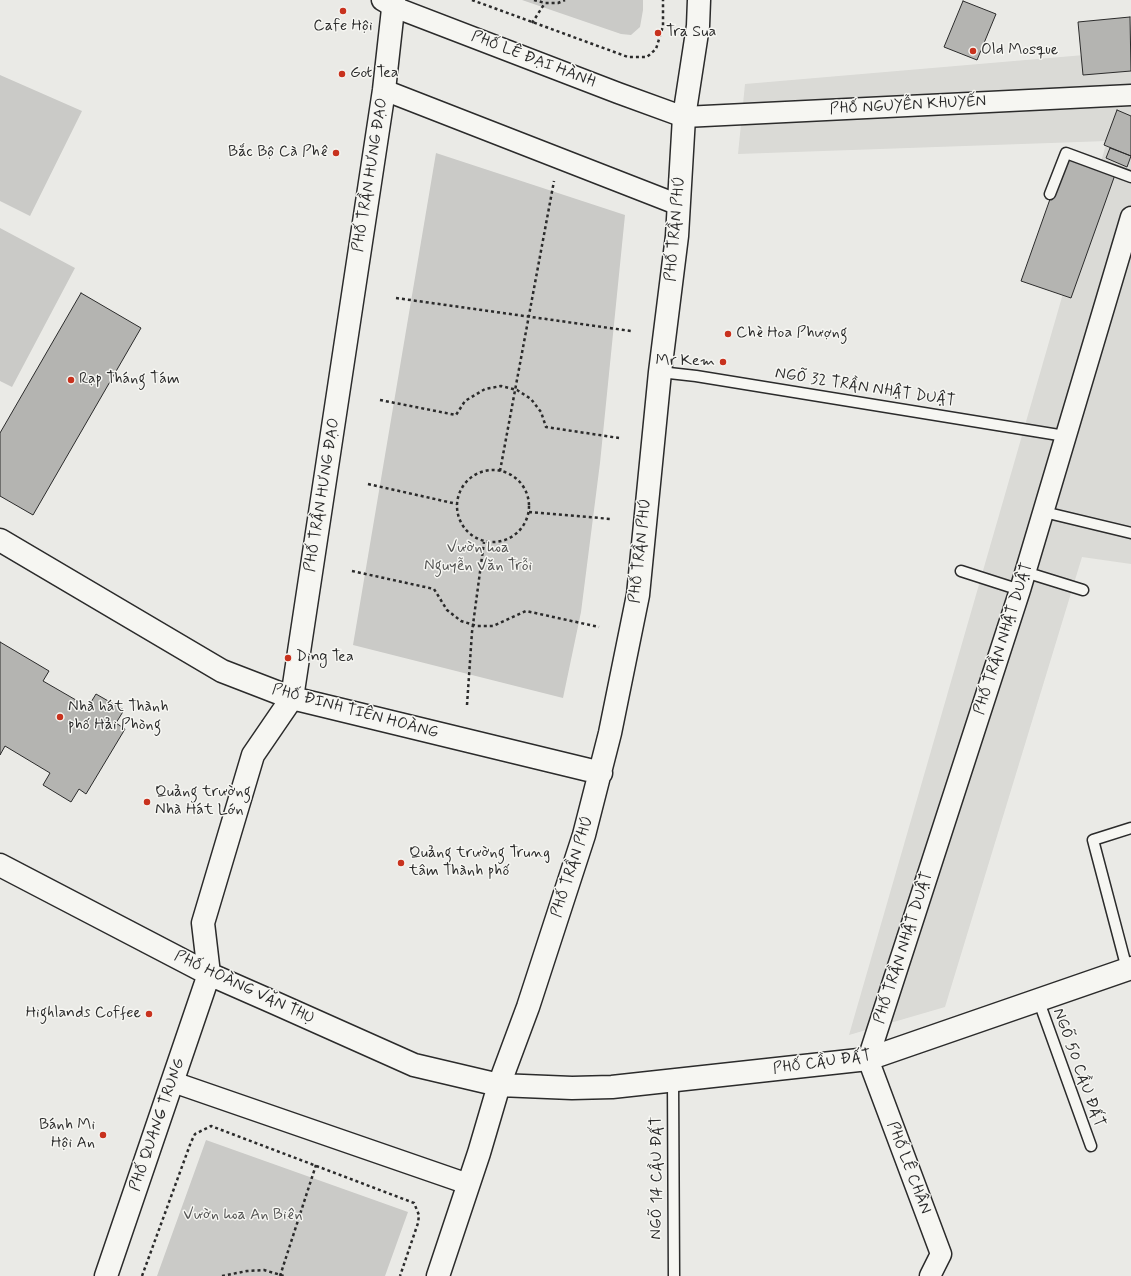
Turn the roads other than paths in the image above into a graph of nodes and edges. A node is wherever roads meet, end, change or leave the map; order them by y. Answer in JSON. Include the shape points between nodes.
{"nodes":[{"id":1,"x":699,"y":0,"type":"edge"},
{"id":2,"x":390,"y":2,"type":"edge"},
{"id":3,"x":384,"y":90,"type":"junction"},
{"id":4,"x":1131,"y":95,"type":"edge"},
{"id":5,"x":684,"y":117,"type":"junction"},
{"id":6,"x":1131,"y":177,"type":"edge"},
{"id":7,"x":1050,"y":194,"type":"dead end"},
{"id":8,"x":678,"y":205,"type":"junction"},
{"id":9,"x":1131,"y":217,"type":"edge"},
{"id":10,"x":660,"y":372,"type":"junction"},
{"id":11,"x":1065,"y":436,"type":"junction"},
{"id":12,"x":1044,"y":512,"type":"junction"},
{"id":13,"x":1131,"y":533,"type":"edge"},
{"id":14,"x":0,"y":540,"type":"edge"},
{"id":15,"x":961,"y":571,"type":"dead end"},
{"id":16,"x":1023,"y":581,"type":"junction"},
{"id":17,"x":1083,"y":590,"type":"dead end"},
{"id":18,"x":292,"y":698,"type":"junction"},
{"id":19,"x":601,"y":773,"type":"junction"},
{"id":20,"x":1131,"y":828,"type":"edge"},
{"id":21,"x":0,"y":864,"type":"edge"},
{"id":22,"x":1129,"y":969,"type":"edge"},
{"id":23,"x":209,"y":974,"type":"junction"},
{"id":24,"x":1038,"y":999,"type":"junction"},
{"id":25,"x":868,"y":1059,"type":"junction"},
{"id":26,"x":673,"y":1080,"type":"junction"},
{"id":27,"x":173,"y":1082,"type":"junction"},
{"id":28,"x":499,"y":1085,"type":"junction"},
{"id":29,"x":1091,"y":1146,"type":"dead end"},
{"id":30,"x":468,"y":1184,"type":"junction"},
{"id":31,"x":106,"y":1276,"type":"edge"},
{"id":32,"x":438,"y":1276,"type":"edge"},
{"id":33,"x":674,"y":1276,"type":"edge"},
{"id":34,"x":930,"y":1276,"type":"edge"}],
"edges":[{"from":1,"to":5,"type":"main road","name":"PHỐ TRẦN PHÚ","via":[[698,26]]},
{"from":2,"to":3,"type":"main road","name":"PHỐ TRẦN HƯNG ĐẠO"},
{"from":2,"to":5,"type":"street","name":"PHỐ LÊ ĐẠI HÀNH"},
{"from":3,"to":8,"type":"street"},
{"from":3,"to":18,"type":"main road","name":"PHỐ TRẦN HƯNG ĐẠO"},
{"from":4,"to":5,"type":"street","name":"PHỐ NGUYỄN KHUYẾN"},
{"from":5,"to":8,"type":"main road","name":"PHỐ TRẦN PHÚ"},
{"from":6,"to":7,"type":"lane","via":[[1066,153]]},
{"from":8,"to":10,"type":"main road","name":"PHỐ TRẦN PHÚ","via":[[677,236]]},
{"from":9,"to":11,"type":"street","name":"PHỐ TRẦN NHẬT DUẬT"},
{"from":10,"to":11,"type":"lane","name":"NGÕ 32 TRẦN NHẬT DUẬT"},
{"from":10,"to":19,"type":"main road","name":"PHỐ TRẦN PHÚ","via":[[638,595]]},
{"from":11,"to":12,"type":"street","name":"PHỐ TRẦN NHẬT DUẬT"},
{"from":12,"to":13,"type":"lane"},
{"from":12,"to":16,"type":"street","name":"PHỐ TRẦN NHẬT DUẬT"},
{"from":14,"to":18,"type":"main road","name":"PHỐ ĐINH TIÊN HOÀNG","via":[[222,671]]},
{"from":15,"to":16,"type":"lane"},
{"from":16,"to":17,"type":"lane"},
{"from":16,"to":25,"type":"street","name":"PHỐ TRẦN NHẬT DUẬT"},
{"from":18,"to":19,"type":"main road","name":"PHỐ ĐINH TIÊN HOÀNG"},
{"from":18,"to":23,"type":"main road","name":"PHỐ TRẦN HƯNG ĐẠO","via":[[253,755],[202,923]]},
{"from":19,"to":28,"type":"main road","name":"PHỐ TRẦN PHÚ","via":[[584,835],[528,1007]]},
{"from":20,"to":22,"type":"lane","via":[[1093,840]]},
{"from":21,"to":23,"type":"main road","name":"PHỐ HOÀNG VĂN THỤ"},
{"from":22,"to":24,"type":"main road","name":"PHỐ CẦU ĐẤT"},
{"from":23,"to":27,"type":"main road","name":"PHỐ QUANG TRUNG"},
{"from":23,"to":28,"type":"main road","name":"PHỐ HOÀNG VĂN THỤ","via":[[414,1065]]},
{"from":24,"to":25,"type":"main road","name":"PHỐ CẦU ĐẤT"},
{"from":24,"to":29,"type":"lane","name":"NGÕ 50 CẦU ĐẤT"},
{"from":25,"to":26,"type":"main road","name":"PHỐ CẦU ĐẤT"},
{"from":25,"to":34,"type":"street","name":"PHỐ LÊ CHÂN","via":[[940,1254]]},
{"from":26,"to":28,"type":"main road","name":"PHỐ CẦU ĐẤT","via":[[612,1087]]},
{"from":26,"to":33,"type":"lane","name":"NGÕ 14 CẦU ĐẤT"},
{"from":27,"to":30,"type":"street"},
{"from":27,"to":31,"type":"main road","name":"PHỐ QUANG TRUNG"},
{"from":28,"to":30,"type":"main road","name":"PHỐ TRẦN PHÚ"},
{"from":30,"to":32,"type":"main road","name":"PHỐ TRẦN PHÚ"}]}
